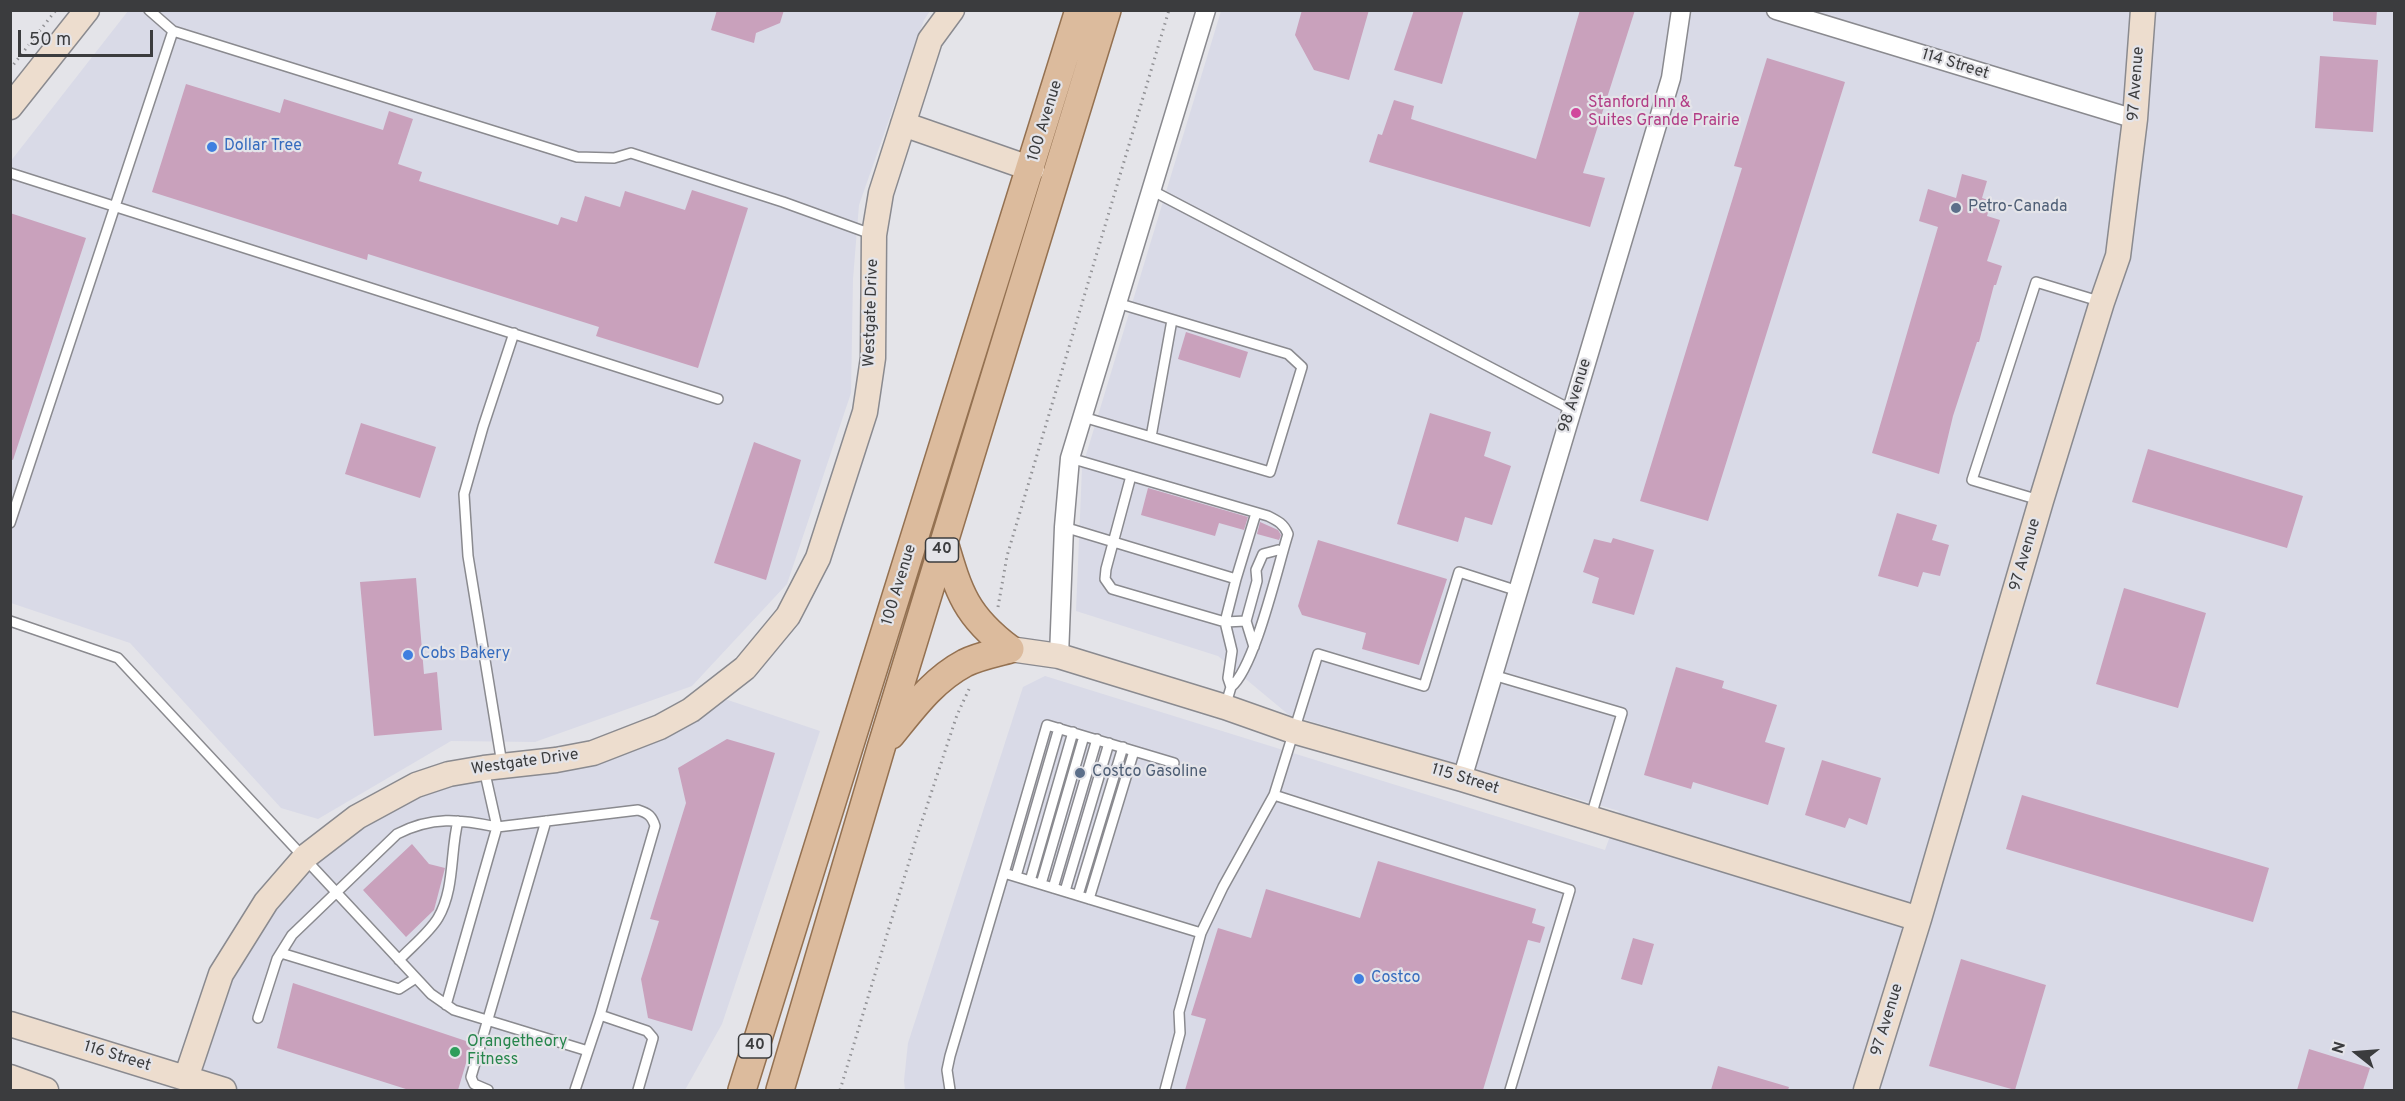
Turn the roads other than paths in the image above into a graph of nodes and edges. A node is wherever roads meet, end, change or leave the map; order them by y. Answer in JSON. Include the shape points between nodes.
{"nodes":[{"id":1,"x":87,"y":10,"type":"edge"},
{"id":2,"x":149,"y":10,"type":"edge"},
{"id":3,"x":951,"y":10,"type":"edge"},
{"id":4,"x":1079,"y":10,"type":"edge"},
{"id":5,"x":1107,"y":10,"type":"edge"},
{"id":6,"x":1206,"y":10,"type":"edge"},
{"id":7,"x":1681,"y":10,"type":"edge"},
{"id":8,"x":1776,"y":10,"type":"edge"},
{"id":9,"x":2143,"y":10,"type":"edge"},
{"id":10,"x":173,"y":31,"type":"junction"},
{"id":11,"x":10,"y":107,"type":"edge"},
{"id":12,"x":2135,"y":119,"type":"junction"},
{"id":13,"x":903,"y":124,"type":"junction"},
{"id":14,"x":1032,"y":169,"type":"junction"},
{"id":15,"x":10,"y":173,"type":"edge"},
{"id":16,"x":1151,"y":190,"type":"junction"},
{"id":17,"x":115,"y":207,"type":"junction"},
{"id":18,"x":874,"y":235,"type":"junction"},
{"id":19,"x":2102,"y":302,"type":"junction"},
{"id":20,"x":1117,"y":303,"type":"junction"},
{"id":21,"x":1172,"y":320,"type":"junction"},
{"id":22,"x":514,"y":333,"type":"junction"},
{"id":23,"x":718,"y":399,"type":"dead end"},
{"id":24,"x":1572,"y":410,"type":"junction"},
{"id":25,"x":1083,"y":417,"type":"junction"},
{"id":26,"x":1151,"y":437,"type":"junction"},
{"id":27,"x":1071,"y":458,"type":"junction"},
{"id":28,"x":1131,"y":476,"type":"junction"},
{"id":29,"x":2042,"y":501,"type":"junction"},
{"id":30,"x":1256,"y":513,"type":"junction"},
{"id":31,"x":10,"y":523,"type":"edge"},
{"id":32,"x":1064,"y":528,"type":"junction"},
{"id":33,"x":944,"y":542,"type":"junction"},
{"id":34,"x":1113,"y":542,"type":"junction"},
{"id":35,"x":1282,"y":552,"type":"junction"},
{"id":36,"x":1236,"y":579,"type":"junction"},
{"id":37,"x":1518,"y":591,"type":"junction"},
{"id":38,"x":10,"y":621,"type":"edge"},
{"id":39,"x":1246,"y":621,"type":"junction"},
{"id":40,"x":1224,"y":622,"type":"junction"},
{"id":41,"x":1254,"y":647,"type":"junction"},
{"id":42,"x":1010,"y":649,"type":"junction"},
{"id":43,"x":1059,"y":656,"type":"junction"},
{"id":44,"x":1493,"y":675,"type":"junction"},
{"id":45,"x":1228,"y":697,"type":"junction"},
{"id":46,"x":1059,"y":728,"type":"junction"},
{"id":47,"x":1293,"y":731,"type":"junction"},
{"id":48,"x":1073,"y":732,"type":"junction"},
{"id":49,"x":1084,"y":736,"type":"junction"},
{"id":50,"x":1097,"y":739,"type":"junction"},
{"id":51,"x":1109,"y":743,"type":"junction"},
{"id":52,"x":1123,"y":747,"type":"junction"},
{"id":53,"x":881,"y":748,"type":"junction"},
{"id":54,"x":1134,"y":751,"type":"junction"},
{"id":55,"x":1174,"y":763,"type":"dead end"},
{"id":56,"x":493,"y":767,"type":"junction"},
{"id":57,"x":1462,"y":779,"type":"junction"},
{"id":58,"x":1274,"y":795,"type":"junction"},
{"id":59,"x":1590,"y":818,"type":"junction"},
{"id":60,"x":458,"y":821,"type":"junction"},
{"id":61,"x":546,"y":821,"type":"junction"},
{"id":62,"x":497,"y":827,"type":"junction"},
{"id":63,"x":305,"y":857,"type":"junction"},
{"id":64,"x":1004,"y":873,"type":"junction"},
{"id":65,"x":1016,"y":876,"type":"junction"},
{"id":66,"x":1030,"y":881,"type":"junction"},
{"id":67,"x":1041,"y":884,"type":"junction"},
{"id":68,"x":1053,"y":888,"type":"junction"},
{"id":69,"x":336,"y":891,"type":"junction"},
{"id":70,"x":1065,"y":891,"type":"junction"},
{"id":71,"x":1078,"y":895,"type":"junction"},
{"id":72,"x":1089,"y":899,"type":"junction"},
{"id":73,"x":1919,"y":919,"type":"junction"},
{"id":74,"x":1201,"y":933,"type":"junction"},
{"id":75,"x":281,"y":953,"type":"junction"},
{"id":76,"x":399,"y":960,"type":"junction"},
{"id":77,"x":416,"y":978,"type":"junction"},
{"id":78,"x":769,"y":1002,"type":"junction"},
{"id":79,"x":446,"y":1005,"type":"junction"},
{"id":80,"x":600,"y":1015,"type":"junction"},
{"id":81,"x":258,"y":1018,"type":"dead end"},
{"id":82,"x":487,"y":1020,"type":"junction"},
{"id":83,"x":12,"y":1024,"type":"edge"},
{"id":84,"x":588,"y":1051,"type":"junction"},
{"id":85,"x":10,"y":1077,"type":"edge"},
{"id":86,"x":186,"y":1078,"type":"junction"},
{"id":87,"x":46,"y":1090,"type":"edge"},
{"id":88,"x":224,"y":1090,"type":"edge"},
{"id":89,"x":488,"y":1090,"type":"edge"},
{"id":90,"x":575,"y":1090,"type":"edge"},
{"id":91,"x":638,"y":1090,"type":"edge"},
{"id":92,"x":725,"y":1090,"type":"edge"},
{"id":93,"x":742,"y":1090,"type":"edge"},
{"id":94,"x":780,"y":1090,"type":"edge"},
{"id":95,"x":950,"y":1090,"type":"edge"},
{"id":96,"x":1165,"y":1090,"type":"edge"},
{"id":97,"x":1510,"y":1090,"type":"edge"},
{"id":98,"x":1866,"y":1090,"type":"edge"}],
"edges":[{"from":1,"to":11,"type":"street"},
{"from":2,"to":10,"type":"lane"},
{"from":3,"to":13,"type":"street","name":"Westgate Drive","via":[[930,40]]},
{"from":4,"to":14,"type":"main road","name":"100 Avenue","number":"40"},
{"from":5,"to":33,"type":"main road","name":"100 Avenue","number":"40"},
{"from":6,"to":16,"type":"street"},
{"from":7,"to":24,"type":"street","name":"98 Avenue","via":[[1671,78]]},
{"from":8,"to":12,"type":"street","name":"114 Street"},
{"from":9,"to":12,"type":"street","name":"97 Avenue"},
{"from":10,"to":17,"type":"lane"},
{"from":10,"to":18,"type":"lane","via":[[577,157],[614,158],[631,153]]},
{"from":12,"to":19,"type":"street","name":"97 Avenue","via":[[2118,256]]},
{"from":13,"to":14,"type":"street"},
{"from":13,"to":18,"type":"street","name":"Westgate Drive","via":[[881,193]]},
{"from":14,"to":78,"type":"main road","name":"100 Avenue","number":"40"},
{"from":15,"to":17,"type":"lane"},
{"from":16,"to":20,"type":"street"},
{"from":16,"to":24,"type":"lane"},
{"from":17,"to":22,"type":"lane"},
{"from":17,"to":31,"type":"lane"},
{"from":18,"to":56,"type":"street","name":"Westgate Drive","via":[[873,358],[865,412],[818,558],[788,616],[745,668],[691,710],[660,727],[593,753]]},
{"from":19,"to":29,"type":"street","name":"97 Avenue"},
{"from":19,"to":29,"type":"lane","via":[[2036,282],[1972,480]]},
{"from":20,"to":21,"type":"lane"},
{"from":20,"to":25,"type":"street"},
{"from":21,"to":26,"type":"lane"},
{"from":21,"to":26,"type":"lane","via":[[1288,354],[1302,367],[1270,472]]},
{"from":22,"to":23,"type":"lane"},
{"from":22,"to":56,"type":"lane","via":[[464,494]]},
{"from":24,"to":37,"type":"street","name":"98 Avenue"},
{"from":25,"to":26,"type":"lane"},
{"from":25,"to":27,"type":"street"},
{"from":27,"to":28,"type":"lane"},
{"from":27,"to":32,"type":"street"},
{"from":28,"to":30,"type":"lane"},
{"from":28,"to":34,"type":"lane"},
{"from":29,"to":73,"type":"street","name":"97 Avenue"},
{"from":30,"to":35,"type":"lane","via":[[1285,527],[1288,534]]},
{"from":30,"to":36,"type":"lane"},
{"from":32,"to":34,"type":"lane"},
{"from":32,"to":43,"type":"street"},
{"from":33,"to":42,"type":"main road","via":[[967,605],[989,633]]},
{"from":33,"to":53,"type":"main road","name":"100 Avenue","number":"40"},
{"from":34,"to":36,"type":"lane"},
{"from":34,"to":40,"type":"lane","via":[[1105,579],[1112,589]]},
{"from":35,"to":39,"type":"lane","via":[[1270,551],[1258,561]]},
{"from":35,"to":41,"type":"lane"},
{"from":36,"to":40,"type":"lane"},
{"from":37,"to":44,"type":"street","name":"98 Avenue"},
{"from":37,"to":47,"type":"lane","via":[[1459,572],[1424,686],[1318,654]]},
{"from":38,"to":63,"type":"lane","via":[[117,658]]},
{"from":39,"to":40,"type":"lane"},
{"from":39,"to":41,"type":"lane"},
{"from":40,"to":45,"type":"lane","via":[[1232,651]]},
{"from":41,"to":45,"type":"lane"},
{"from":42,"to":43,"type":"street","name":"115 Street"},
{"from":42,"to":53,"type":"main road","via":[[967,662],[945,676],[924,694]]},
{"from":43,"to":45,"type":"street","name":"115 Street"},
{"from":44,"to":57,"type":"street","name":"98 Avenue"},
{"from":44,"to":59,"type":"lane","via":[[1622,713]]},
{"from":45,"to":47,"type":"street","name":"115 Street"},
{"from":46,"to":48,"type":"lane"},
{"from":46,"to":64,"type":"lane","via":[[1047,725]]},
{"from":46,"to":65,"type":"lane"},
{"from":47,"to":57,"type":"street","name":"115 Street"},
{"from":47,"to":58,"type":"lane"},
{"from":48,"to":49,"type":"lane"},
{"from":48,"to":66,"type":"lane"},
{"from":49,"to":50,"type":"lane"},
{"from":49,"to":67,"type":"lane"},
{"from":50,"to":51,"type":"lane"},
{"from":50,"to":68,"type":"lane"},
{"from":51,"to":52,"type":"lane"},
{"from":51,"to":70,"type":"lane"},
{"from":52,"to":54,"type":"lane"},
{"from":52,"to":71,"type":"lane"},
{"from":53,"to":94,"type":"main road","name":"100 Avenue","number":"40"},
{"from":54,"to":55,"type":"lane"},
{"from":54,"to":72,"type":"lane"},
{"from":56,"to":62,"type":"lane"},
{"from":56,"to":63,"type":"street","name":"Westgate Drive","via":[[449,774],[416,785],[357,817]]},
{"from":57,"to":59,"type":"street","name":"115 Street"},
{"from":58,"to":74,"type":"lane"},
{"from":58,"to":97,"type":"lane","via":[[1570,890]]},
{"from":59,"to":73,"type":"street","name":"115 Street"},
{"from":60,"to":62,"type":"lane"},
{"from":60,"to":69,"type":"lane","via":[[417,824],[397,834]]},
{"from":60,"to":76,"type":"lane","via":[[454,859],[441,911]]},
{"from":61,"to":62,"type":"lane"},
{"from":61,"to":80,"type":"lane","via":[[638,810],[647,813],[655,826]]},
{"from":61,"to":82,"type":"lane"},
{"from":62,"to":79,"type":"lane"},
{"from":63,"to":69,"type":"lane"},
{"from":63,"to":86,"type":"street","name":"Westgate Drive","via":[[266,902],[221,974]]},
{"from":64,"to":65,"type":"lane"},
{"from":64,"to":95,"type":"lane","via":[[950,1056]]},
{"from":65,"to":66,"type":"lane"},
{"from":66,"to":67,"type":"lane"},
{"from":67,"to":68,"type":"lane"},
{"from":68,"to":70,"type":"lane"},
{"from":69,"to":75,"type":"lane","via":[[292,935]]},
{"from":69,"to":76,"type":"lane"},
{"from":70,"to":71,"type":"lane"},
{"from":71,"to":72,"type":"lane"},
{"from":72,"to":74,"type":"lane"},
{"from":73,"to":98,"type":"street","name":"97 Avenue"},
{"from":74,"to":96,"type":"lane","via":[[1179,1012],[1180,1033]]},
{"from":75,"to":77,"type":"lane","via":[[399,989]]},
{"from":75,"to":81,"type":"lane"},
{"from":76,"to":77,"type":"lane"},
{"from":77,"to":79,"type":"lane"},
{"from":78,"to":92,"type":"main road"},
{"from":78,"to":93,"type":"main road","name":"100 Avenue","number":"40"},
{"from":79,"to":82,"type":"lane"},
{"from":80,"to":84,"type":"lane"},
{"from":80,"to":91,"type":"lane","via":[[647,1031],[653,1038]]},
{"from":82,"to":84,"type":"lane"},
{"from":82,"to":89,"type":"lane","via":[[471,1077],[474,1084]]},
{"from":83,"to":86,"type":"street","name":"116 Street"},
{"from":84,"to":90,"type":"lane"},
{"from":85,"to":87,"type":"street"},
{"from":86,"to":88,"type":"street","name":"116 Street"}]}
